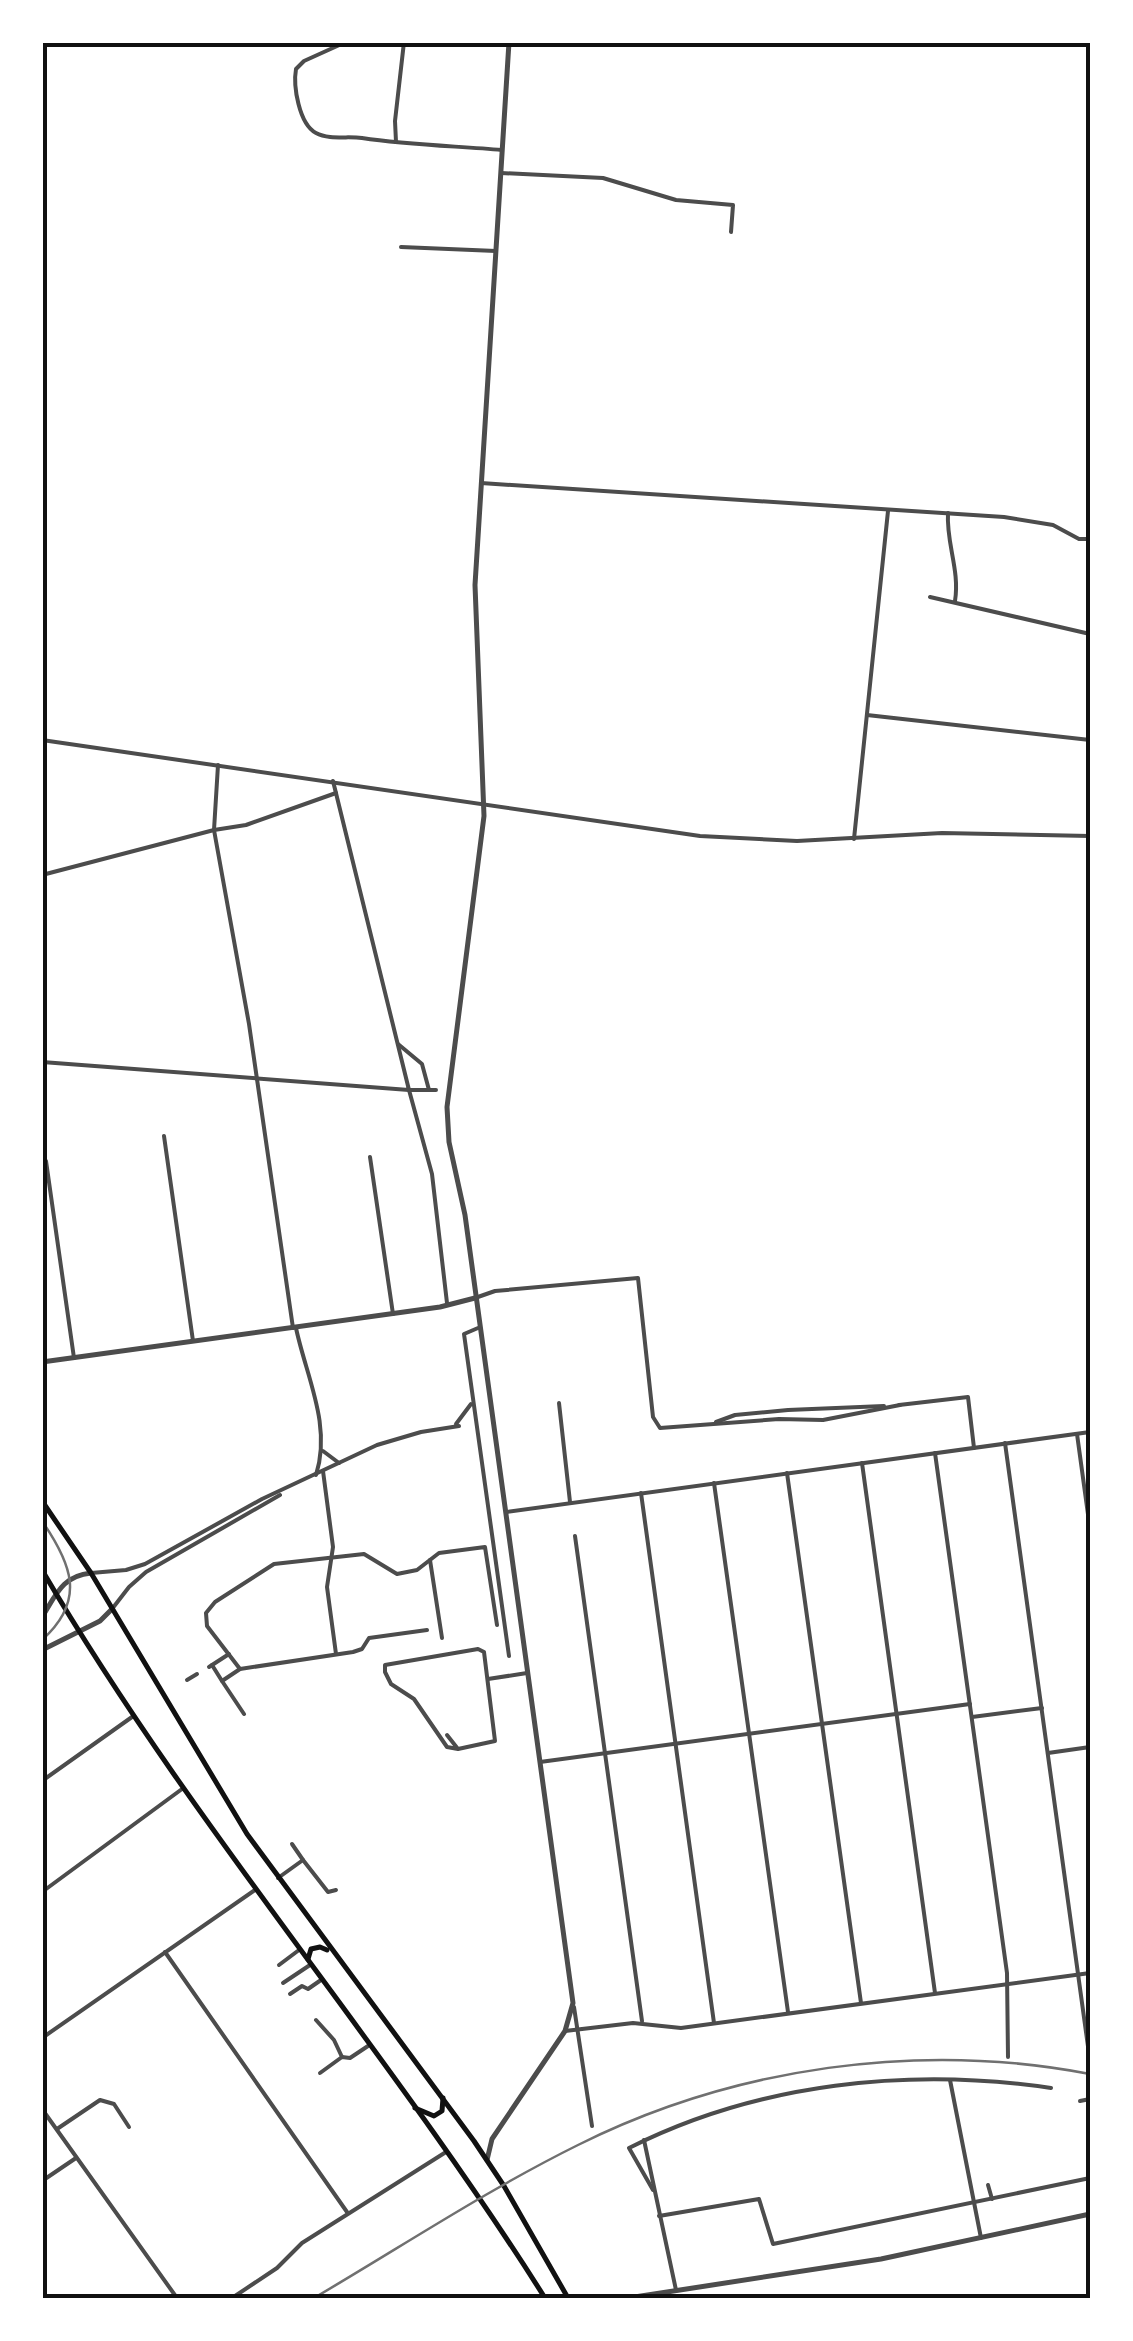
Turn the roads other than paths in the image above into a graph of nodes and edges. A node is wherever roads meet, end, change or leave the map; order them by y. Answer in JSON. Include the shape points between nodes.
{"nodes":[{"id":1,"x":346,"y":42,"type":"edge"},
{"id":2,"x":404,"y":42,"type":"edge"},
{"id":3,"x":509,"y":42,"type":"edge"},
{"id":4,"x":396,"y":142,"type":"junction"},
{"id":5,"x":502,"y":150,"type":"junction"},
{"id":6,"x":501,"y":173,"type":"junction"},
{"id":7,"x":731,"y":232,"type":"dead end"},
{"id":8,"x":400,"y":246,"type":"dead end"},
{"id":9,"x":496,"y":252,"type":"junction"},
{"id":10,"x":481,"y":483,"type":"junction"},
{"id":11,"x":888,"y":511,"type":"junction"},
{"id":12,"x":948,"y":513,"type":"junction"},
{"id":13,"x":1090,"y":538,"type":"edge"},
{"id":14,"x":930,"y":598,"type":"dead end"},
{"id":15,"x":955,"y":603,"type":"junction"},
{"id":16,"x":1090,"y":634,"type":"edge"},
{"id":17,"x":867,"y":715,"type":"junction"},
{"id":18,"x":42,"y":740,"type":"edge"},
{"id":19,"x":1090,"y":740,"type":"edge"},
{"id":20,"x":218,"y":765,"type":"junction"},
{"id":21,"x":333,"y":780,"type":"junction"},
{"id":22,"x":336,"y":794,"type":"junction"},
{"id":23,"x":485,"y":804,"type":"junction"},
{"id":24,"x":214,"y":830,"type":"junction"},
{"id":25,"x":1090,"y":836,"type":"edge"},
{"id":26,"x":854,"y":838,"type":"junction"},
{"id":27,"x":42,"y":874,"type":"edge"},
{"id":28,"x":398,"y":1044,"type":"junction"},
{"id":29,"x":42,"y":1062,"type":"edge"},
{"id":30,"x":256,"y":1076,"type":"junction"},
{"id":31,"x":409,"y":1090,"type":"junction"},
{"id":32,"x":429,"y":1090,"type":"junction"},
{"id":33,"x":436,"y":1090,"type":"dead end"},
{"id":34,"x":164,"y":1136,"type":"dead end"},
{"id":35,"x":370,"y":1158,"type":"dead end"},
{"id":36,"x":46,"y":1160,"type":"dead end"},
{"id":37,"x":476,"y":1298,"type":"junction"},
{"id":38,"x":447,"y":1306,"type":"junction"},
{"id":39,"x":394,"y":1314,"type":"junction"},
{"id":40,"x":294,"y":1327,"type":"junction"},
{"id":41,"x":478,"y":1328,"type":"junction"},
{"id":42,"x":192,"y":1341,"type":"junction"},
{"id":43,"x":74,"y":1358,"type":"junction"},
{"id":44,"x":42,"y":1362,"type":"edge"},
{"id":45,"x":473,"y":1398,"type":"junction"},
{"id":46,"x":559,"y":1403,"type":"dead end"},
{"id":47,"x":900,"y":1404,"type":"junction"},
{"id":48,"x":710,"y":1425,"type":"junction"},
{"id":49,"x":1090,"y":1432,"type":"edge"},
{"id":50,"x":1077,"y":1434,"type":"junction"},
{"id":51,"x":1005,"y":1443,"type":"junction"},
{"id":52,"x":974,"y":1448,"type":"junction"},
{"id":53,"x":322,"y":1450,"type":"junction"},
{"id":54,"x":935,"y":1453,"type":"junction"},
{"id":55,"x":339,"y":1463,"type":"junction"},
{"id":56,"x":862,"y":1463,"type":"junction"},
{"id":57,"x":323,"y":1471,"type":"junction"},
{"id":58,"x":787,"y":1473,"type":"junction"},
{"id":59,"x":316,"y":1474,"type":"junction"},
{"id":60,"x":714,"y":1483,"type":"junction"},
{"id":61,"x":283,"y":1492,"type":"junction"},
{"id":62,"x":641,"y":1493,"type":"junction"},
{"id":63,"x":42,"y":1501,"type":"edge"},
{"id":64,"x":570,"y":1503,"type":"junction"},
{"id":65,"x":504,"y":1512,"type":"junction"},
{"id":66,"x":1090,"y":1530,"type":"edge"},
{"id":67,"x":574,"y":1536,"type":"dead end"},
{"id":68,"x":332,"y":1557,"type":"junction"},
{"id":69,"x":430,"y":1560,"type":"junction"},
{"id":70,"x":42,"y":1570,"type":"edge"},
{"id":71,"x":91,"y":1574,"type":"junction"},
{"id":72,"x":56,"y":1593,"type":"junction"},
{"id":73,"x":112,"y":1609,"type":"junction"},
{"id":74,"x":42,"y":1616,"type":"edge"},
{"id":75,"x":497,"y":1625,"type":"dead end"},
{"id":76,"x":427,"y":1630,"type":"dead end"},
{"id":77,"x":78,"y":1631,"type":"junction"},
{"id":78,"x":442,"y":1638,"type":"dead end"},
{"id":79,"x":42,"y":1650,"type":"edge"},
{"id":80,"x":229,"y":1654,"type":"junction"},
{"id":81,"x":336,"y":1654,"type":"junction"},
{"id":82,"x":509,"y":1656,"type":"dead end"},
{"id":83,"x":240,"y":1669,"type":"junction"},
{"id":84,"x":527,"y":1673,"type":"junction"},
{"id":85,"x":197,"y":1674,"type":"dead end"},
{"id":86,"x":488,"y":1679,"type":"junction"},
{"id":87,"x":187,"y":1680,"type":"dead end"},
{"id":88,"x":222,"y":1681,"type":"junction"},
{"id":89,"x":970,"y":1704,"type":"junction"},
{"id":90,"x":1042,"y":1708,"type":"junction"},
{"id":91,"x":244,"y":1714,"type":"dead end"},
{"id":92,"x":896,"y":1714,"type":"junction"},
{"id":93,"x":132,"y":1717,"type":"junction"},
{"id":94,"x":972,"y":1717,"type":"junction"},
{"id":95,"x":822,"y":1724,"type":"junction"},
{"id":96,"x":749,"y":1734,"type":"junction"},
{"id":97,"x":447,"y":1736,"type":"dead end"},
{"id":98,"x":676,"y":1744,"type":"junction"},
{"id":99,"x":1090,"y":1747,"type":"edge"},
{"id":100,"x":458,"y":1749,"type":"junction"},
{"id":101,"x":1048,"y":1752,"type":"junction"},
{"id":102,"x":604,"y":1753,"type":"junction"},
{"id":103,"x":540,"y":1762,"type":"junction"},
{"id":104,"x":42,"y":1781,"type":"edge"},
{"id":105,"x":182,"y":1789,"type":"junction"},
{"id":106,"x":292,"y":1844,"type":"dead end"},
{"id":107,"x":312,"y":1858,"type":"dead end"},
{"id":108,"x":304,"y":1861,"type":"junction"},
{"id":109,"x":277,"y":1878,"type":"junction"},
{"id":110,"x":256,"y":1890,"type":"junction"},
{"id":111,"x":336,"y":1890,"type":"dead end"},
{"id":112,"x":42,"y":1892,"type":"edge"},
{"id":113,"x":299,"y":1950,"type":"junction"},
{"id":114,"x":164,"y":1952,"type":"junction"},
{"id":115,"x":333,"y":1953,"type":"junction"},
{"id":116,"x":309,"y":1964,"type":"junction"},
{"id":117,"x":280,"y":1965,"type":"dead end"},
{"id":118,"x":292,"y":1968,"type":"dead end"},
{"id":119,"x":1090,"y":1973,"type":"edge"},
{"id":120,"x":1078,"y":1974,"type":"junction"},
{"id":121,"x":296,"y":1975,"type":"junction"},
{"id":122,"x":320,"y":1980,"type":"junction"},
{"id":123,"x":283,"y":1983,"type":"dead end"},
{"id":124,"x":1006,"y":1984,"type":"junction"},
{"id":125,"x":308,"y":1989,"type":"junction"},
{"id":126,"x":572,"y":1991,"type":"junction"},
{"id":127,"x":935,"y":1993,"type":"junction"},
{"id":128,"x":290,"y":1994,"type":"dead end"},
{"id":129,"x":301,"y":1994,"type":"dead end"},
{"id":130,"x":861,"y":2003,"type":"junction"},
{"id":131,"x":788,"y":2012,"type":"junction"},
{"id":132,"x":316,"y":2020,"type":"dead end"},
{"id":133,"x":714,"y":2023,"type":"junction"},
{"id":134,"x":642,"y":2024,"type":"junction"},
{"id":135,"x":578,"y":2029,"type":"junction"},
{"id":136,"x":564,"y":2031,"type":"junction"},
{"id":137,"x":42,"y":2038,"type":"edge"},
{"id":138,"x":368,"y":2046,"type":"junction"},
{"id":139,"x":342,"y":2056,"type":"junction"},
{"id":140,"x":1008,"y":2057,"type":"dead end"},
{"id":141,"x":1090,"y":2061,"type":"edge"},
{"id":142,"x":320,"y":2074,"type":"dead end"},
{"id":143,"x":949,"y":2079,"type":"junction"},
{"id":144,"x":1051,"y":2088,"type":"dead end"},
{"id":145,"x":442,"y":2097,"type":"junction"},
{"id":146,"x":1090,"y":2099,"type":"edge"},
{"id":147,"x":1080,"y":2101,"type":"dead end"},
{"id":148,"x":412,"y":2106,"type":"junction"},
{"id":149,"x":42,"y":2109,"type":"edge"},
{"id":150,"x":592,"y":2126,"type":"dead end"},
{"id":151,"x":130,"y":2127,"type":"dead end"},
{"id":152,"x":56,"y":2129,"type":"junction"},
{"id":153,"x":492,"y":2140,"type":"junction"},
{"id":154,"x":644,"y":2140,"type":"junction"},
{"id":155,"x":474,"y":2142,"type":"junction"},
{"id":156,"x":446,"y":2152,"type":"junction"},
{"id":157,"x":77,"y":2158,"type":"junction"},
{"id":158,"x":487,"y":2160,"type":"junction"},
{"id":159,"x":1062,"y":2172,"type":"dead end"},
{"id":160,"x":1044,"y":2175,"type":"dead end"},
{"id":161,"x":1090,"y":2178,"type":"edge"},
{"id":162,"x":42,"y":2181,"type":"edge"},
{"id":163,"x":1065,"y":2184,"type":"junction"},
{"id":164,"x":988,"y":2185,"type":"dead end"},
{"id":165,"x":1048,"y":2187,"type":"junction"},
{"id":166,"x":653,"y":2190,"type":"junction"},
{"id":167,"x":992,"y":2199,"type":"junction"},
{"id":168,"x":974,"y":2203,"type":"junction"},
{"id":169,"x":348,"y":2212,"type":"junction"},
{"id":170,"x":1090,"y":2214,"type":"edge"},
{"id":171,"x":658,"y":2216,"type":"junction"},
{"id":172,"x":981,"y":2238,"type":"junction"},
{"id":173,"x":676,"y":2290,"type":"junction"},
{"id":174,"x":177,"y":2298,"type":"edge"},
{"id":175,"x":232,"y":2298,"type":"edge"},
{"id":176,"x":545,"y":2298,"type":"edge"},
{"id":177,"x":568,"y":2298,"type":"edge"},
{"id":178,"x":628,"y":2298,"type":"edge"}],
"edges":[{"from":1,"to":4,"type":"street","via":[[297,67],[305,121],[322,135]]},
{"from":2,"to":4,"type":"street"},
{"from":3,"to":5,"type":"street"},
{"from":4,"to":5,"type":"street"},
{"from":5,"to":6,"type":"street"},
{"from":6,"to":7,"type":"street","via":[[603,178],[676,200],[733,205]]},
{"from":6,"to":9,"type":"street"},
{"from":8,"to":9,"type":"street"},
{"from":9,"to":10,"type":"street"},
{"from":10,"to":11,"type":"street"},
{"from":10,"to":23,"type":"street","via":[[475,604]]},
{"from":11,"to":12,"type":"street"},
{"from":11,"to":17,"type":"street"},
{"from":12,"to":13,"type":"street","via":[[1018,518]]},
{"from":12,"to":15,"type":"street"},
{"from":14,"to":15,"type":"street"},
{"from":15,"to":16,"type":"street"},
{"from":17,"to":19,"type":"street"},
{"from":17,"to":26,"type":"street"},
{"from":18,"to":20,"type":"street"},
{"from":20,"to":21,"type":"street"},
{"from":20,"to":24,"type":"street"},
{"from":21,"to":22,"type":"street"},
{"from":21,"to":23,"type":"street"},
{"from":22,"to":24,"type":"street"},
{"from":22,"to":28,"type":"street"},
{"from":23,"to":26,"type":"street","via":[[713,837]]},
{"from":23,"to":37,"type":"street","via":[[447,1121]]},
{"from":24,"to":27,"type":"street"},
{"from":24,"to":30,"type":"street"},
{"from":25,"to":26,"type":"street"},
{"from":28,"to":31,"type":"street"},
{"from":28,"to":32,"type":"street","via":[[422,1064]]},
{"from":29,"to":30,"type":"street"},
{"from":30,"to":31,"type":"street"},
{"from":30,"to":40,"type":"street"},
{"from":31,"to":32,"type":"street"},
{"from":31,"to":38,"type":"street","via":[[432,1174]]},
{"from":32,"to":33,"type":"street"},
{"from":34,"to":42,"type":"street"},
{"from":35,"to":39,"type":"street"},
{"from":36,"to":43,"type":"street"},
{"from":37,"to":38,"type":"street"},
{"from":37,"to":41,"type":"street"},
{"from":37,"to":48,"type":"street","via":[[638,1278],[656,1424]]},
{"from":38,"to":39,"type":"street"},
{"from":39,"to":40,"type":"street"},
{"from":40,"to":42,"type":"street"},
{"from":40,"to":53,"type":"street","via":[[318,1409]]},
{"from":41,"to":45,"type":"street","via":[[464,1334]]},
{"from":41,"to":65,"type":"street"},
{"from":42,"to":43,"type":"street"},
{"from":43,"to":44,"type":"street"},
{"from":45,"to":55,"type":"street","via":[[456,1426],[397,1438]]},
{"from":45,"to":82,"type":"street"},
{"from":46,"to":64,"type":"street"},
{"from":47,"to":48,"type":"street","via":[[823,1420]]},
{"from":47,"to":48,"type":"street","via":[[735,1415]]},
{"from":47,"to":52,"type":"street","via":[[968,1397]]},
{"from":49,"to":50,"type":"street"},
{"from":50,"to":51,"type":"street"},
{"from":50,"to":66,"type":"street"},
{"from":51,"to":52,"type":"street"},
{"from":51,"to":90,"type":"street"},
{"from":52,"to":54,"type":"street"},
{"from":53,"to":55,"type":"street"},
{"from":53,"to":59,"type":"street"},
{"from":54,"to":56,"type":"street"},
{"from":54,"to":89,"type":"street"},
{"from":55,"to":57,"type":"street"},
{"from":56,"to":58,"type":"street"},
{"from":56,"to":92,"type":"street"},
{"from":57,"to":59,"type":"street"},
{"from":57,"to":68,"type":"street"},
{"from":58,"to":60,"type":"street"},
{"from":58,"to":95,"type":"street"},
{"from":59,"to":61,"type":"street"},
{"from":60,"to":62,"type":"street"},
{"from":60,"to":96,"type":"street"},
{"from":61,"to":71,"type":"street","via":[[145,1564]]},
{"from":61,"to":73,"type":"street","via":[[146,1572]]},
{"from":62,"to":64,"type":"street"},
{"from":62,"to":98,"type":"street"},
{"from":63,"to":71,"type":"main road"},
{"from":64,"to":65,"type":"street"},
{"from":65,"to":84,"type":"street"},
{"from":67,"to":102,"type":"street"},
{"from":68,"to":69,"type":"street","via":[[364,1554],[397,1574]]},
{"from":68,"to":80,"type":"street","via":[[269,1565],[211,1606],[206,1622]]},
{"from":68,"to":81,"type":"street","via":[[327,1573]]},
{"from":69,"to":75,"type":"street","via":[[484,1547]]},
{"from":69,"to":78,"type":"street"},
{"from":70,"to":72,"type":"main road"},
{"from":71,"to":72,"type":"street","via":[[70,1578]]},
{"from":71,"to":73,"type":"main road"},
{"from":72,"to":74,"type":"street"},
{"from":72,"to":77,"type":"main road"},
{"from":73,"to":77,"type":"street"},
{"from":73,"to":109,"type":"main road"},
{"from":76,"to":81,"type":"street","via":[[369,1638],[359,1651]]},
{"from":77,"to":79,"type":"street"},
{"from":77,"to":93,"type":"main road"},
{"from":80,"to":83,"type":"street"},
{"from":80,"to":88,"type":"street","via":[[210,1666]]},
{"from":81,"to":83,"type":"street"},
{"from":83,"to":88,"type":"street"},
{"from":84,"to":86,"type":"street"},
{"from":84,"to":103,"type":"street"},
{"from":85,"to":87,"type":"street"},
{"from":86,"to":100,"type":"street","via":[[495,1740]]},
{"from":86,"to":100,"type":"street","via":[[480,1650],[384,1667],[391,1684],[414,1700],[447,1747]]},
{"from":88,"to":91,"type":"street"},
{"from":89,"to":92,"type":"street"},
{"from":89,"to":94,"type":"street"},
{"from":90,"to":94,"type":"street"},
{"from":90,"to":101,"type":"street"},
{"from":92,"to":95,"type":"street"},
{"from":92,"to":127,"type":"street"},
{"from":93,"to":104,"type":"street"},
{"from":93,"to":105,"type":"main road"},
{"from":94,"to":124,"type":"street"},
{"from":95,"to":96,"type":"street"},
{"from":95,"to":130,"type":"street"},
{"from":96,"to":98,"type":"street"},
{"from":96,"to":131,"type":"street"},
{"from":97,"to":100,"type":"street"},
{"from":98,"to":102,"type":"street"},
{"from":98,"to":133,"type":"street"},
{"from":99,"to":101,"type":"street"},
{"from":101,"to":120,"type":"street"},
{"from":102,"to":103,"type":"street"},
{"from":102,"to":134,"type":"street"},
{"from":103,"to":126,"type":"street"},
{"from":105,"to":110,"type":"main road"},
{"from":105,"to":112,"type":"street"},
{"from":106,"to":108,"type":"street"},
{"from":107,"to":108,"type":"street"},
{"from":108,"to":109,"type":"street"},
{"from":108,"to":111,"type":"street","via":[[328,1892]]},
{"from":109,"to":115,"type":"main road"},
{"from":110,"to":113,"type":"main road"},
{"from":110,"to":114,"type":"street"},
{"from":113,"to":116,"type":"main road"},
{"from":113,"to":117,"type":"street"},
{"from":114,"to":137,"type":"street"},
{"from":114,"to":169,"type":"street"},
{"from":115,"to":116,"type":"main road","via":[[315,1947]]},
{"from":115,"to":145,"type":"main road"},
{"from":116,"to":121,"type":"street"},
{"from":116,"to":122,"type":"main road"},
{"from":118,"to":121,"type":"street"},
{"from":119,"to":120,"type":"street"},
{"from":120,"to":124,"type":"street"},
{"from":120,"to":141,"type":"street"},
{"from":121,"to":123,"type":"street"},
{"from":122,"to":125,"type":"street"},
{"from":122,"to":138,"type":"main road"},
{"from":124,"to":127,"type":"street"},
{"from":124,"to":140,"type":"street"},
{"from":125,"to":128,"type":"street"},
{"from":125,"to":129,"type":"street"},
{"from":126,"to":135,"type":"street"},
{"from":126,"to":136,"type":"street"},
{"from":127,"to":130,"type":"street"},
{"from":130,"to":131,"type":"street"},
{"from":131,"to":133,"type":"street"},
{"from":132,"to":139,"type":"street"},
{"from":133,"to":134,"type":"street"},
{"from":134,"to":135,"type":"street"},
{"from":135,"to":136,"type":"street"},
{"from":135,"to":150,"type":"street"},
{"from":136,"to":153,"type":"street"},
{"from":138,"to":139,"type":"street"},
{"from":138,"to":148,"type":"main road"},
{"from":139,"to":142,"type":"street"},
{"from":143,"to":144,"type":"street"},
{"from":143,"to":154,"type":"street","via":[[798,2092],[731,2106]]},
{"from":143,"to":168,"type":"street"},
{"from":145,"to":148,"type":"main road","via":[[442,2111],[434,2116]]},
{"from":145,"to":155,"type":"main road"},
{"from":146,"to":147,"type":"street"},
{"from":148,"to":156,"type":"main road"},
{"from":149,"to":152,"type":"street"},
{"from":151,"to":152,"type":"street","via":[[114,2104],[100,2100]]},
{"from":152,"to":157,"type":"street"},
{"from":153,"to":155,"type":"street"},
{"from":153,"to":158,"type":"street"},
{"from":154,"to":166,"type":"street"},
{"from":154,"to":166,"type":"street","via":[[629,2148]]},
{"from":155,"to":158,"type":"main road"},
{"from":156,"to":169,"type":"street"},
{"from":156,"to":176,"type":"main road"},
{"from":157,"to":162,"type":"street"},
{"from":157,"to":174,"type":"street"},
{"from":158,"to":177,"type":"main road"},
{"from":159,"to":163,"type":"street"},
{"from":160,"to":165,"type":"street"},
{"from":161,"to":163,"type":"street"},
{"from":163,"to":165,"type":"street"},
{"from":164,"to":167,"type":"street"},
{"from":165,"to":167,"type":"street"},
{"from":166,"to":171,"type":"street"},
{"from":167,"to":168,"type":"street"},
{"from":168,"to":171,"type":"street","via":[[773,2244],[760,2199]]},
{"from":168,"to":172,"type":"street"},
{"from":169,"to":175,"type":"street"},
{"from":170,"to":172,"type":"street"},
{"from":171,"to":173,"type":"street"},
{"from":172,"to":173,"type":"street"},
{"from":173,"to":178,"type":"street"}]}
